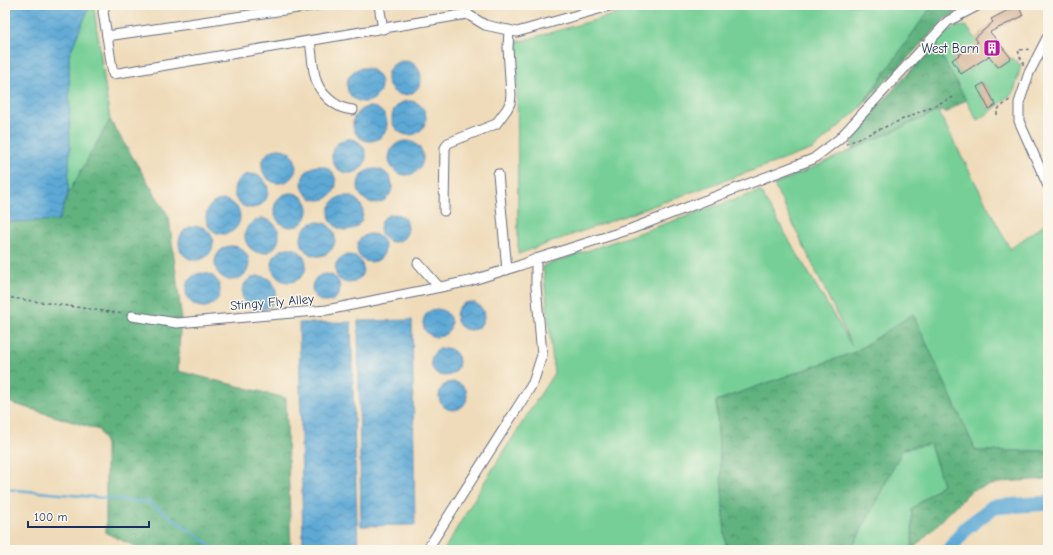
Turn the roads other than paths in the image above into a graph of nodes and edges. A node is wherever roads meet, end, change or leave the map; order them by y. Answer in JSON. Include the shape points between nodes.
{"nodes":[{"id":1,"x":105,"y":5,"type":"edge"},
{"id":2,"x":318,"y":5,"type":"edge"},
{"id":3,"x":378,"y":5,"type":"edge"},
{"id":4,"x":465,"y":5,"type":"edge"},
{"id":5,"x":613,"y":5,"type":"edge"},
{"id":6,"x":979,"y":5,"type":"edge"},
{"id":7,"x":600,"y":7,"type":"edge"},
{"id":8,"x":467,"y":14,"type":"junction"},
{"id":9,"x":382,"y":29,"type":"junction"},
{"id":10,"x":509,"y":30,"type":"junction"},
{"id":11,"x":107,"y":36,"type":"junction"},
{"id":12,"x":1048,"y":36,"type":"edge"},
{"id":13,"x":310,"y":41,"type":"junction"},
{"id":14,"x":353,"y":110,"type":"dead end"},
{"id":15,"x":498,"y":174,"type":"dead end"},
{"id":16,"x":1048,"y":186,"type":"edge"},
{"id":17,"x":444,"y":211,"type":"dead end"},
{"id":18,"x":536,"y":259,"type":"junction"},
{"id":19,"x":418,"y":262,"type":"dead end"},
{"id":20,"x":507,"y":270,"type":"junction"},
{"id":21,"x":438,"y":287,"type":"junction"},
{"id":22,"x":132,"y":316,"type":"road end"},
{"id":23,"x":427,"y":550,"type":"edge"}],
"edges":[{"from":1,"to":11,"type":"lane","via":[[103,12]]},
{"from":2,"to":11,"type":"lane"},
{"from":3,"to":9,"type":"lane"},
{"from":4,"to":8,"type":"lane"},
{"from":5,"to":7,"type":"lane"},
{"from":6,"to":18,"type":"lane","name":"Stingy Fly Alley","via":[[948,21],[839,139],[813,159],[631,229]]},
{"from":7,"to":10,"type":"lane","via":[[517,32]]},
{"from":8,"to":9,"type":"lane"},
{"from":8,"to":10,"type":"lane","via":[[485,25]]},
{"from":9,"to":13,"type":"lane"},
{"from":10,"to":17,"type":"lane","via":[[510,103],[496,124],[448,143],[445,148]]},
{"from":11,"to":13,"type":"lane","via":[[112,74]]},
{"from":12,"to":16,"type":"lane","via":[[1029,73],[1019,103],[1019,121]]},
{"from":13,"to":14,"type":"lane","via":[[317,83],[333,102]]},
{"from":15,"to":20,"type":"lane"},
{"from":18,"to":20,"type":"lane","name":"Stingy Fly Alley"},
{"from":18,"to":23,"type":"lane","via":[[542,355],[533,383]]},
{"from":19,"to":21,"type":"lane"},
{"from":20,"to":21,"type":"lane","name":"Stingy Fly Alley"},
{"from":21,"to":22,"type":"lane","name":"Stingy Fly Alley","via":[[327,310],[178,323]]}]}
